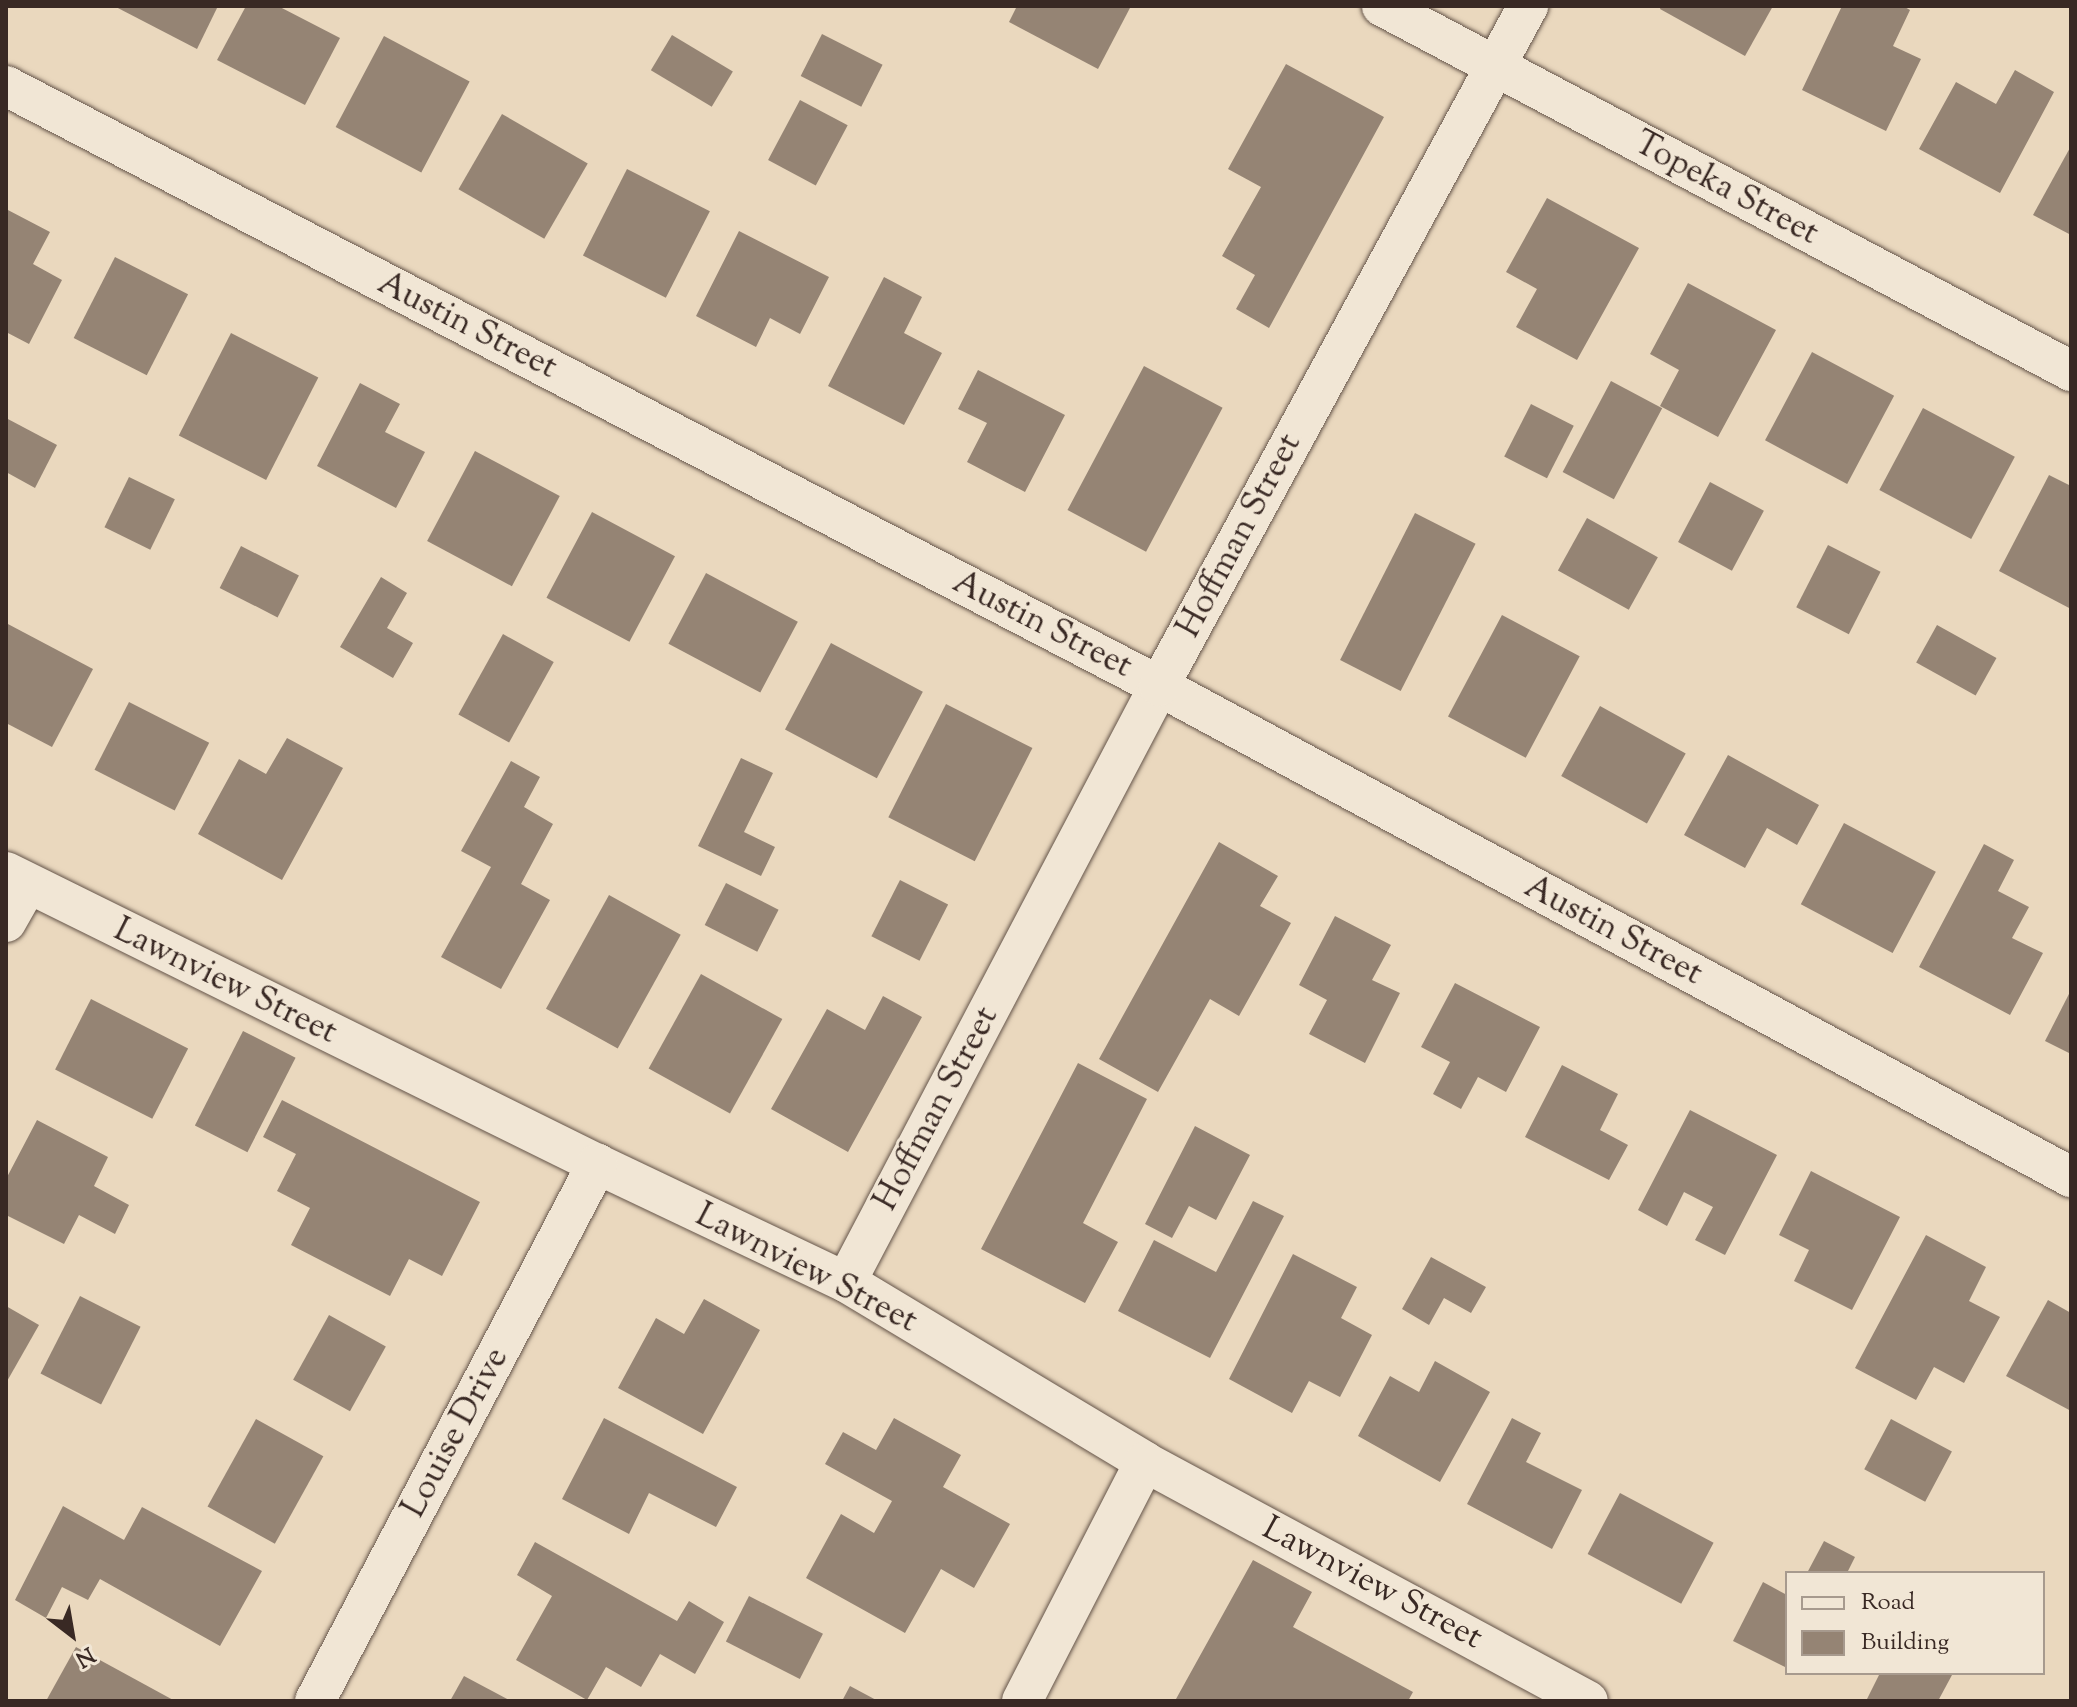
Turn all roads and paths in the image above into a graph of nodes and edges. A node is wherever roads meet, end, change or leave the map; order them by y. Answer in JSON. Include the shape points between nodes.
{"nodes":[{"id":1,"x":1382,"y":6,"type":"edge"},
{"id":2,"x":1528,"y":6,"type":"edge"},
{"id":3,"x":1494,"y":66,"type":"junction"},
{"id":4,"x":6,"y":86,"type":"edge"},
{"id":5,"x":2071,"y":371,"type":"edge"},
{"id":6,"x":1159,"y":686,"type":"junction"},
{"id":7,"x":16,"y":878,"type":"edge"},
{"id":8,"x":6,"y":922,"type":"edge"},
{"id":9,"x":597,"y":1164,"type":"junction"},
{"id":10,"x":2071,"y":1177,"type":"edge"},
{"id":11,"x":846,"y":1282,"type":"junction"},
{"id":12,"x":1145,"y":1462,"type":"junction"},
{"id":13,"x":315,"y":1701,"type":"edge"},
{"id":14,"x":1022,"y":1701,"type":"edge"},
{"id":15,"x":1588,"y":1701,"type":"edge"}],
"edges":[{"from":1,"to":3,"type":"street","name":"Topeka Street"},
{"from":2,"to":3,"type":"street","name":"Hoffman Street"},
{"from":3,"to":5,"type":"street","name":"Topeka Street"},
{"from":3,"to":6,"type":"street","name":"Hoffman Street"},
{"from":4,"to":6,"type":"street","name":"Austin Street"},
{"from":6,"to":10,"type":"street","name":"Austin Street"},
{"from":6,"to":11,"type":"street","name":"Hoffman Street"},
{"from":7,"to":8,"type":"street"},
{"from":7,"to":9,"type":"street","name":"Lawnview Street"},
{"from":9,"to":11,"type":"street","name":"Lawnview Street"},
{"from":9,"to":13,"type":"street","name":"Louise Drive"},
{"from":11,"to":12,"type":"street","name":"Lawnview Street"},
{"from":12,"to":14,"type":"street"},
{"from":12,"to":15,"type":"street","name":"Lawnview Street"}]}
